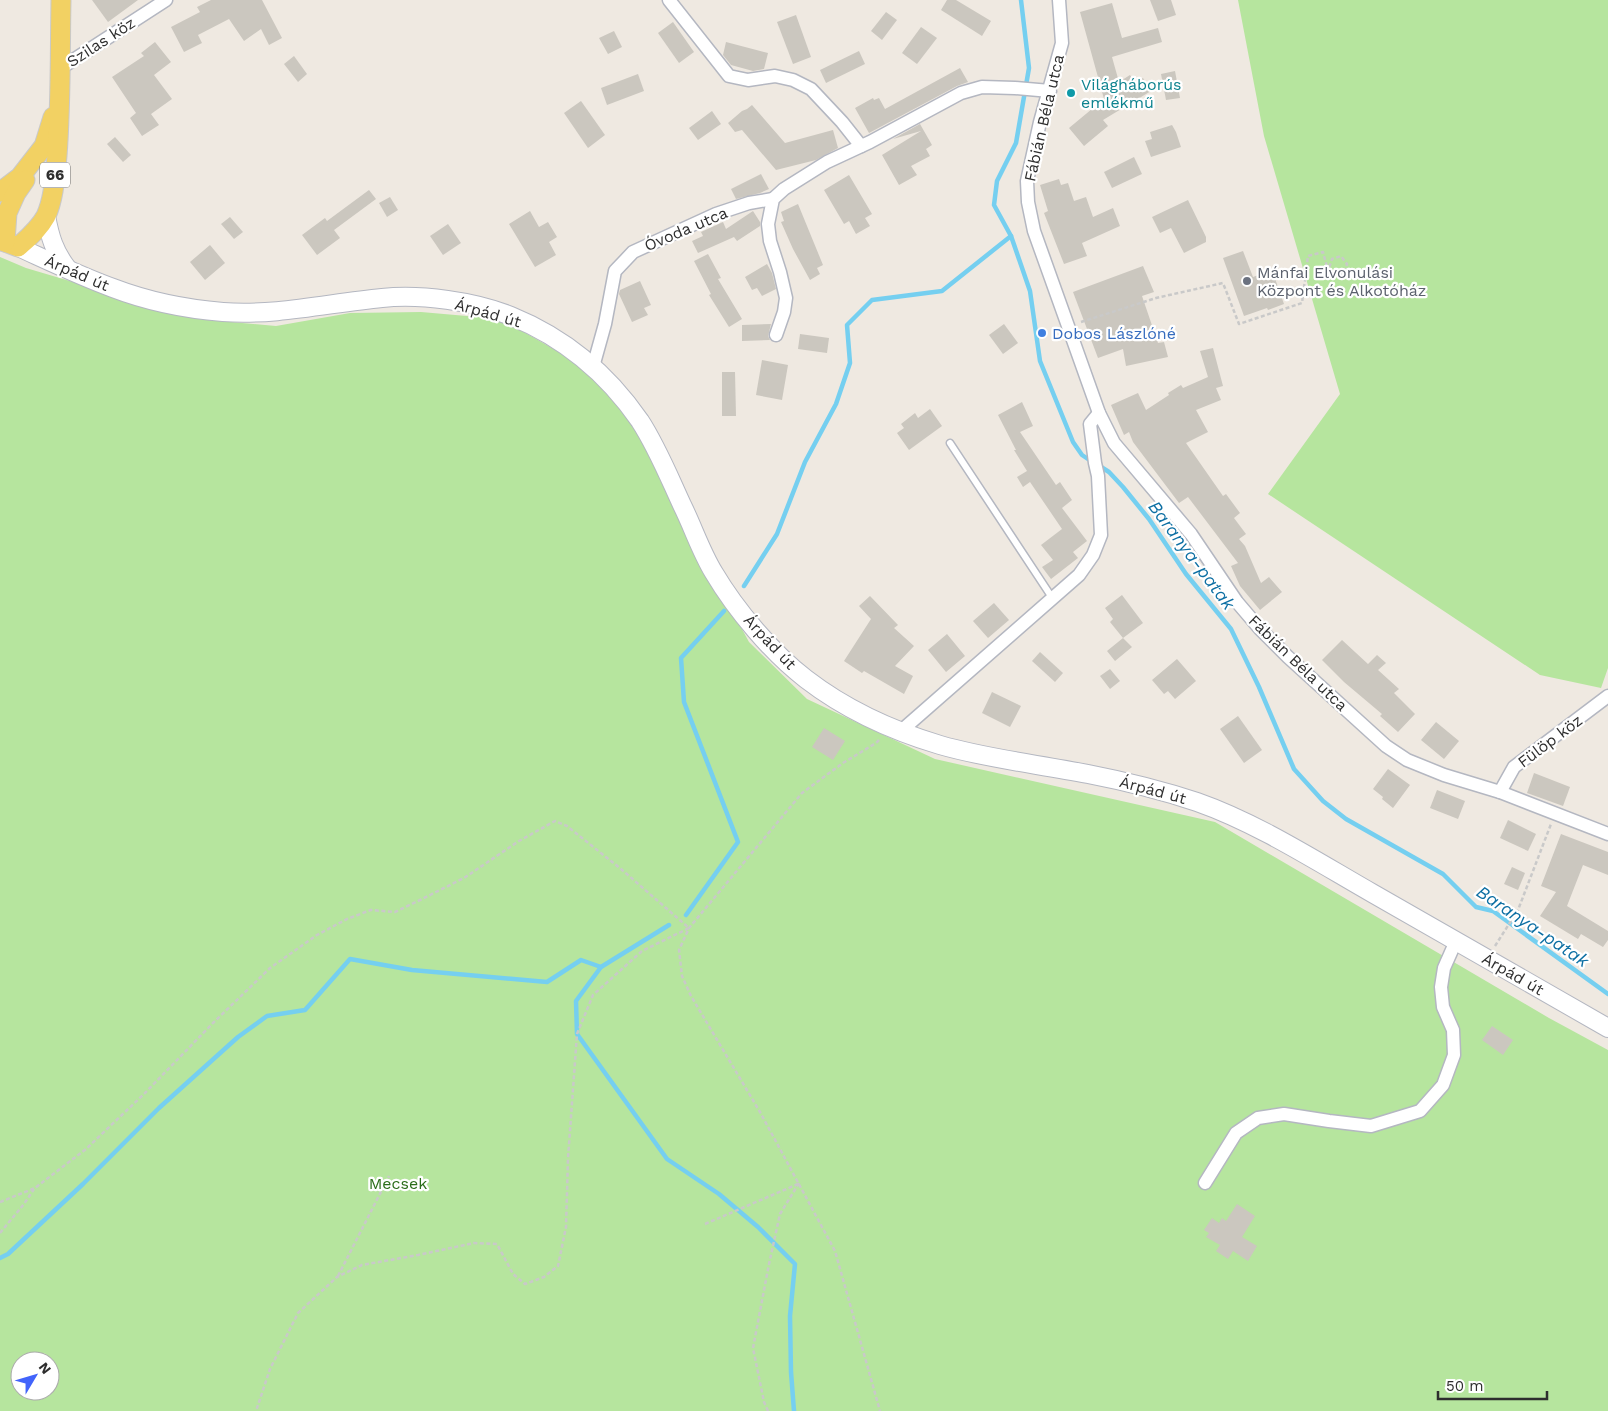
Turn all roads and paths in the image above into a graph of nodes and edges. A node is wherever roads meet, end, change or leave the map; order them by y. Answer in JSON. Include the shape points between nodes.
{"nodes":[{"id":1,"x":61,"y":0,"type":"edge"},
{"id":2,"x":166,"y":0,"type":"edge"},
{"id":3,"x":668,"y":0,"type":"edge"},
{"id":4,"x":1060,"y":0,"type":"edge"},
{"id":5,"x":61,"y":68,"type":"junction"},
{"id":6,"x":1043,"y":91,"type":"junction"},
{"id":7,"x":60,"y":92,"type":"junction"},
{"id":8,"x":44,"y":146,"type":"junction"},
{"id":9,"x":861,"y":146,"type":"junction"},
{"id":10,"x":0,"y":192,"type":"edge"},
{"id":11,"x":773,"y":199,"type":"junction"},
{"id":12,"x":46,"y":216,"type":"junction"},
{"id":13,"x":8,"y":243,"type":"edge"},
{"id":14,"x":68,"y":269,"type":"junction"},
{"id":15,"x":1328,"y":271,"type":"junction"},
{"id":16,"x":1068,"y":326,"type":"junction"},
{"id":17,"x":776,"y":336,"type":"dead end"},
{"id":18,"x":593,"y":367,"type":"junction"},
{"id":19,"x":1099,"y":413,"type":"junction"},
{"id":20,"x":950,"y":443,"type":"dead end"},
{"id":21,"x":1053,"y":599,"type":"junction"},
{"id":22,"x":1608,"y":696,"type":"edge"},
{"id":23,"x":894,"y":729,"type":"junction"},
{"id":24,"x":1500,"y":792,"type":"junction"},
{"id":25,"x":1556,"y":814,"type":"junction"},
{"id":26,"x":1608,"y":834,"type":"edge"},
{"id":27,"x":688,"y":928,"type":"junction"},
{"id":28,"x":1504,"y":931,"type":"dead end"},
{"id":29,"x":1456,"y":941,"type":"junction"},
{"id":30,"x":1608,"y":1028,"type":"edge"},
{"id":31,"x":389,"y":1176,"type":"dead end"},
{"id":32,"x":799,"y":1183,"type":"junction"},
{"id":33,"x":1205,"y":1183,"type":"dead end"},
{"id":34,"x":35,"y":1188,"type":"junction"},
{"id":35,"x":0,"y":1202,"type":"edge"},
{"id":36,"x":705,"y":1224,"type":"dead end"},
{"id":37,"x":0,"y":1233,"type":"edge"},
{"id":38,"x":338,"y":1277,"type":"junction"},
{"id":39,"x":256,"y":1411,"type":"edge"},
{"id":40,"x":768,"y":1411,"type":"edge"},
{"id":41,"x":880,"y":1411,"type":"edge"}],
"edges":[{"from":1,"to":5,"type":"main road","number":"66"},
{"from":2,"to":5,"type":"street","name":"Szilas köz"},
{"from":3,"to":9,"type":"street","via":[[729,76],[748,80],[774,76],[793,80],[811,89]]},
{"from":4,"to":6,"type":"street","name":"Fábián Béla utca","via":[[1062,43]]},
{"from":5,"to":7,"type":"main road","number":"66"},
{"from":6,"to":9,"type":"street","name":"Óvoda utca","via":[[982,88],[961,93]]},
{"from":6,"to":16,"type":"street","name":"Fábián Béla utca","via":[[1027,181],[1028,202],[1034,231]]},
{"from":7,"to":8,"type":"main road","number":"66"},
{"from":7,"to":12,"type":"main road","number":"66","via":[[55,176]]},
{"from":8,"to":10,"type":"main road","number":"66","via":[[20,177]]},
{"from":8,"to":13,"type":"main road","number":"66","via":[[11,201],[7,213]]},
{"from":9,"to":11,"type":"street","name":"Óvoda utca","via":[[827,162]]},
{"from":11,"to":17,"type":"street","via":[[768,224],[770,241],[786,298]]},
{"from":11,"to":18,"type":"street","name":"Óvoda utca","via":[[716,214],[632,252],[616,270]]},
{"from":12,"to":13,"type":"main road","number":"66","via":[[34,233]]},
{"from":12,"to":14,"type":"main road","via":[[57,254]]},
{"from":13,"to":14,"type":"main road","name":"Árpád út"},
{"from":14,"to":18,"type":"main road","name":"Árpád út","via":[[139,297],[225,312],[280,310],[386,297],[465,303],[506,314],[539,329]]},
{"from":15,"to":15,"type":"path","via":[[1332,259],[1341,256],[1347,264],[1344,273],[1335,276]]},
{"from":15,"to":16,"type":"path","via":[[1323,252],[1308,256],[1302,303],[1239,324],[1224,283],[1156,298]]},
{"from":16,"to":19,"type":"street","name":"Fábián Béla utca"},
{"from":18,"to":23,"type":"main road","name":"Árpád út","via":[[621,396],[642,425],[711,568],[726,593],[759,634],[806,680]]},
{"from":19,"to":21,"type":"street","via":[[1090,424],[1098,476],[1101,535],[1079,576]]},
{"from":19,"to":24,"type":"street","name":"Fábián Béla utca","via":[[1114,443],[1191,534],[1237,602],[1288,657],[1386,746],[1407,760]]},
{"from":20,"to":21,"type":"lane"},
{"from":21,"to":23,"type":"street"},
{"from":22,"to":24,"type":"street","name":"Fülöp köz","via":[[1514,767]]},
{"from":23,"to":27,"type":"path","via":[[802,793]]},
{"from":23,"to":29,"type":"main road","name":"Árpád út","via":[[988,757],[1090,774],[1201,804],[1241,820],[1312,858]]},
{"from":24,"to":25,"type":"street","name":"Fábián Béla utca"},
{"from":25,"to":26,"type":"street","name":"Fábián Béla utca"},
{"from":25,"to":28,"type":"path","via":[[1515,914]]},
{"from":27,"to":32,"type":"path","via":[[680,950],[685,983]]},
{"from":27,"to":34,"type":"path","via":[[621,869],[567,826],[555,821],[519,840],[464,878],[395,912],[370,910],[347,919],[317,935],[270,968],[86,1149]]},
{"from":27,"to":38,"type":"path","via":[[642,951],[593,995],[577,1034],[566,1227],[558,1266],[544,1277],[525,1284],[513,1274],[496,1244],[474,1243],[362,1265]]},
{"from":29,"to":30,"type":"main road","name":"Árpád út"},
{"from":29,"to":33,"type":"street","via":[[1444,968],[1441,987],[1443,1007],[1453,1030],[1454,1055],[1443,1085],[1420,1111],[1371,1126],[1284,1114],[1258,1118],[1236,1133]]},
{"from":31,"to":38,"type":"path"},
{"from":32,"to":36,"type":"path"},
{"from":32,"to":40,"type":"path","via":[[780,1214],[753,1348]]},
{"from":32,"to":41,"type":"path","via":[[835,1251]]},
{"from":34,"to":35,"type":"path"},
{"from":34,"to":37,"type":"path"},
{"from":38,"to":39,"type":"path","via":[[298,1313],[270,1369]]}]}
